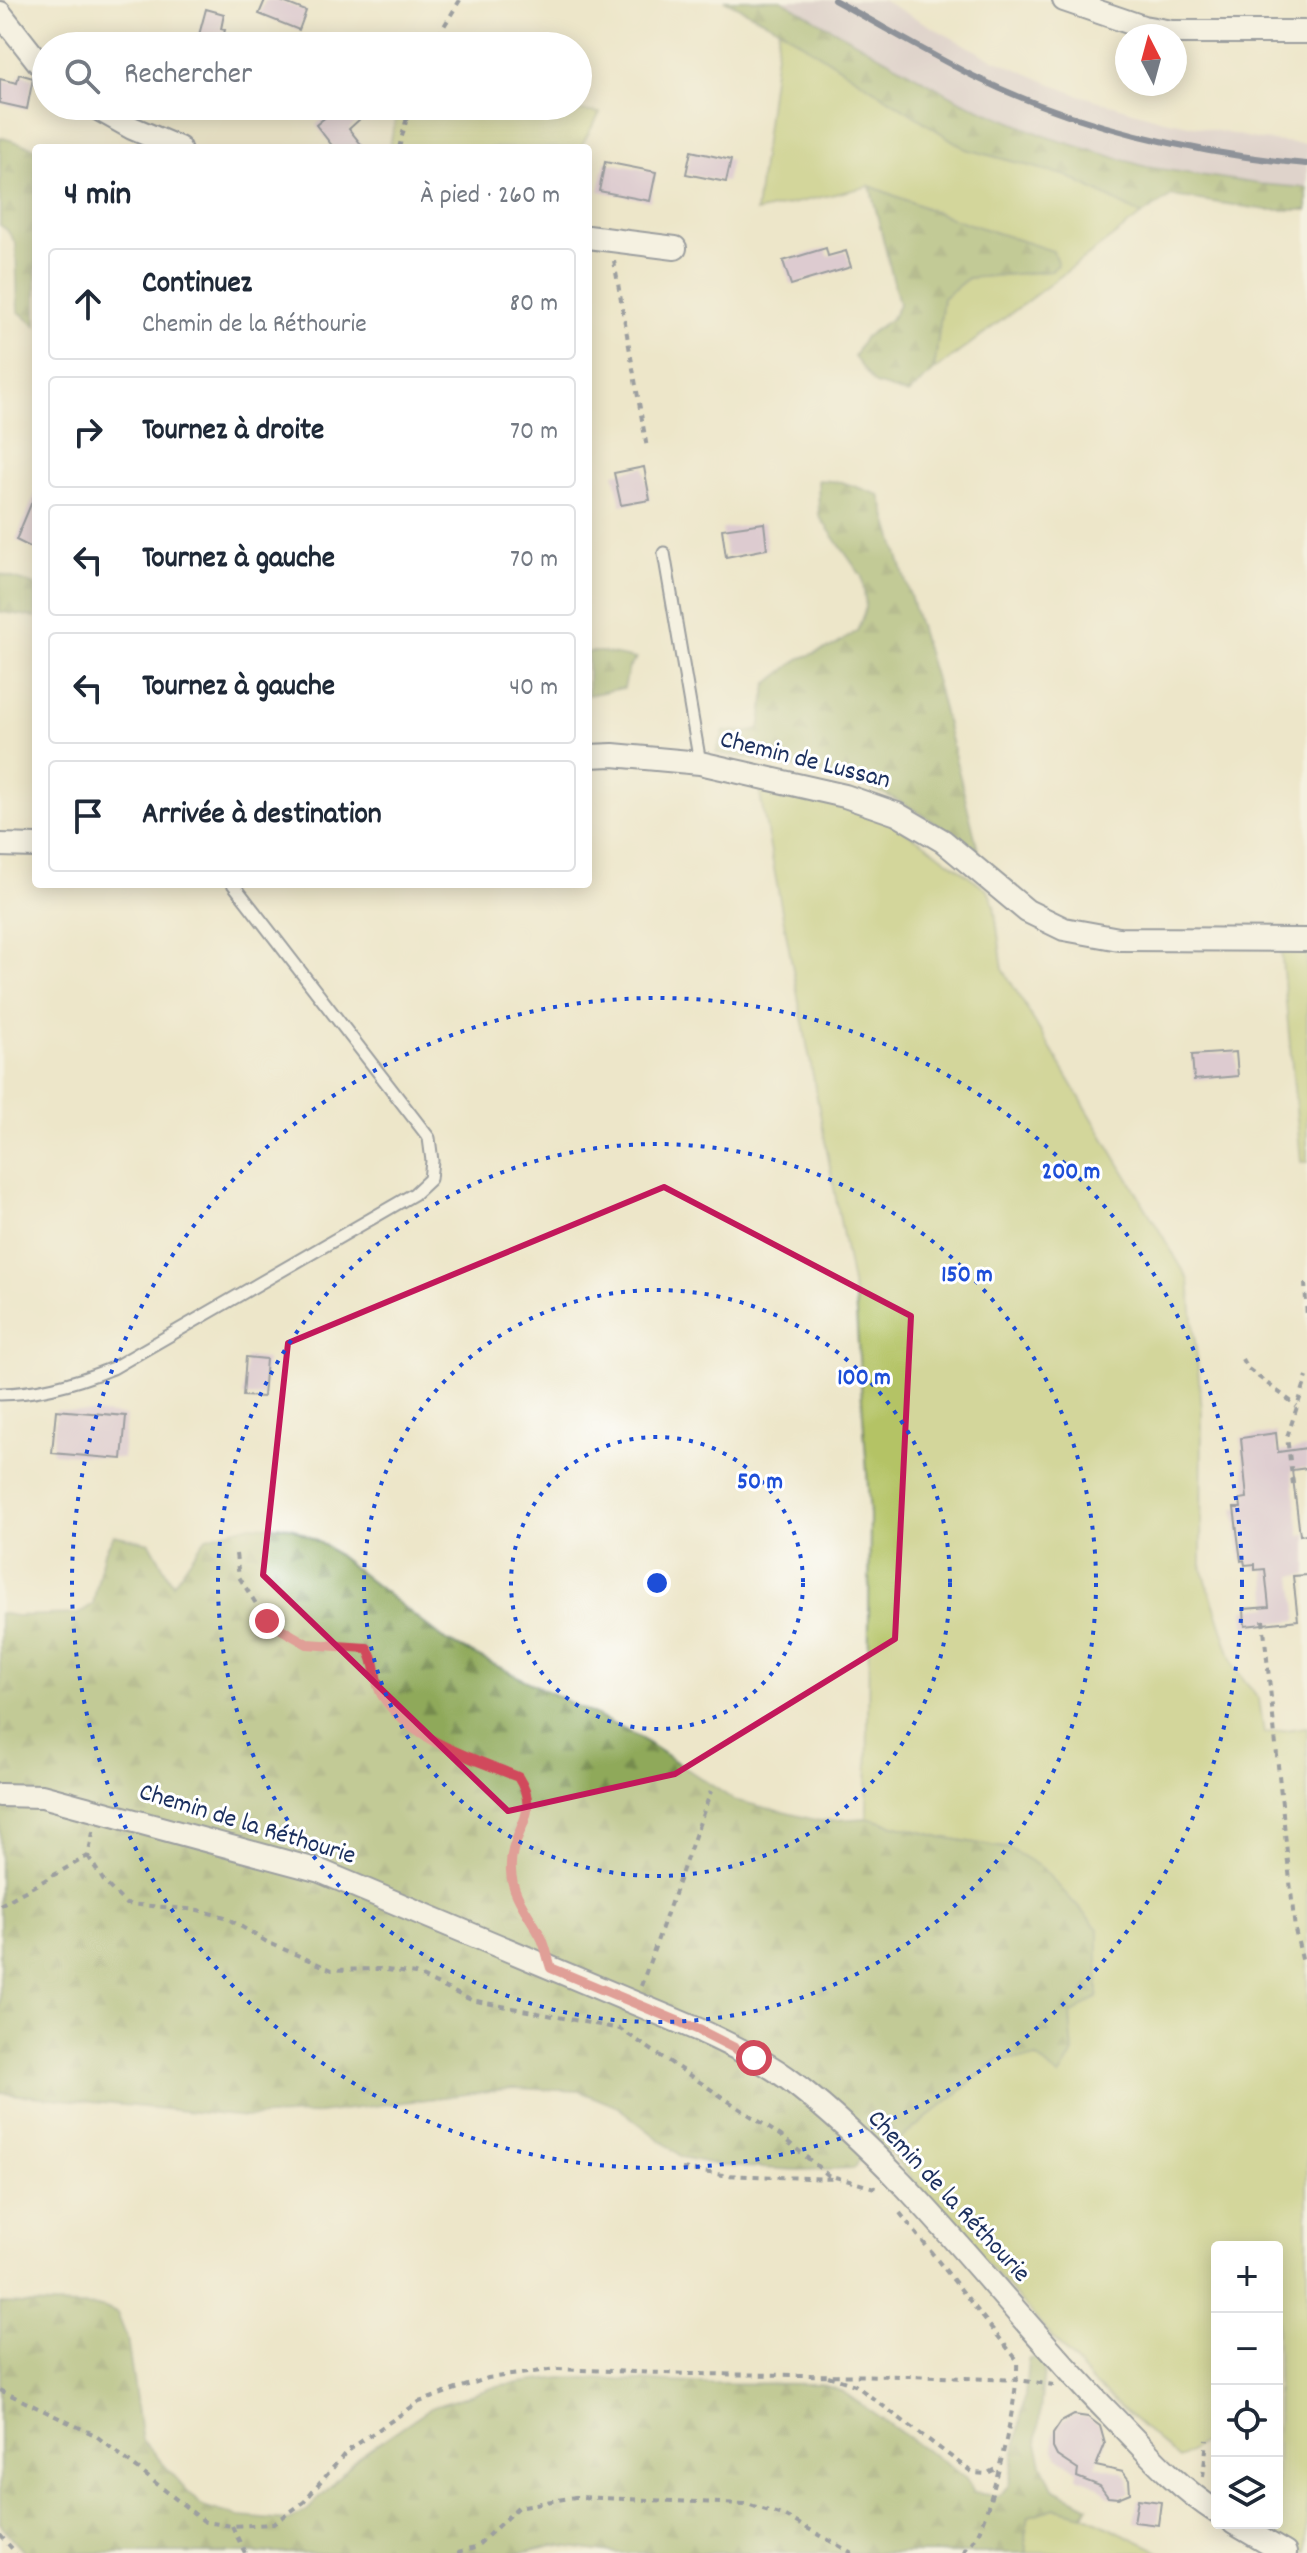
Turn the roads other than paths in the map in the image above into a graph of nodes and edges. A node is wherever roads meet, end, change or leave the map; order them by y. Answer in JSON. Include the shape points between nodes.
{"nodes":[{"id":1,"x":1064,"y":0,"type":"edge"},
{"id":2,"x":0,"y":13,"type":"edge"},
{"id":3,"x":1307,"y":32,"type":"edge"},
{"id":4,"x":32,"y":54,"type":"edge"},
{"id":5,"x":118,"y":120,"type":"edge"},
{"id":6,"x":170,"y":144,"type":"edge"},
{"id":7,"x":599,"y":238,"type":"edge"},
{"id":8,"x":675,"y":248,"type":"dead end"},
{"id":9,"x":664,"y":553,"type":"dead end"},
{"id":10,"x":592,"y":756,"type":"edge"},
{"id":11,"x":700,"y":763,"type":"junction"},
{"id":12,"x":0,"y":845,"type":"edge"},
{"id":13,"x":32,"y":846,"type":"edge"},
{"id":14,"x":236,"y":888,"type":"edge"},
{"id":15,"x":1307,"y":940,"type":"edge"},
{"id":16,"x":0,"y":1394,"type":"edge"},
{"id":17,"x":0,"y":1795,"type":"edge"},
{"id":18,"x":1211,"y":2508,"type":"edge"},
{"id":19,"x":1244,"y":2529,"type":"edge"},
{"id":20,"x":1285,"y":2553,"type":"edge"}],
"edges":[{"from":1,"to":3,"type":"street","via":[[1172,32]]},
{"from":2,"to":4,"type":"street"},
{"from":5,"to":6,"type":"street"},
{"from":7,"to":8,"type":"street"},
{"from":9,"to":11,"type":"lane"},
{"from":10,"to":11,"type":"street","name":"Chemin de Lussan"},
{"from":11,"to":15,"type":"street","name":"Chemin de Lussan","via":[[845,796],[897,814],[943,841],[1027,911],[1064,929],[1119,939]]},
{"from":12,"to":13,"type":"street"},
{"from":14,"to":16,"type":"lane","via":[[429,1138],[430,1179],[414,1194],[113,1368],[80,1381]]},
{"from":17,"to":18,"type":"street","name":"Chemin de la Réthourie","via":[[42,1796],[320,1871],[754,2058],[793,2082],[871,2149],[1085,2389],[1189,2494]]},
{"from":19,"to":20,"type":"street"}]}
